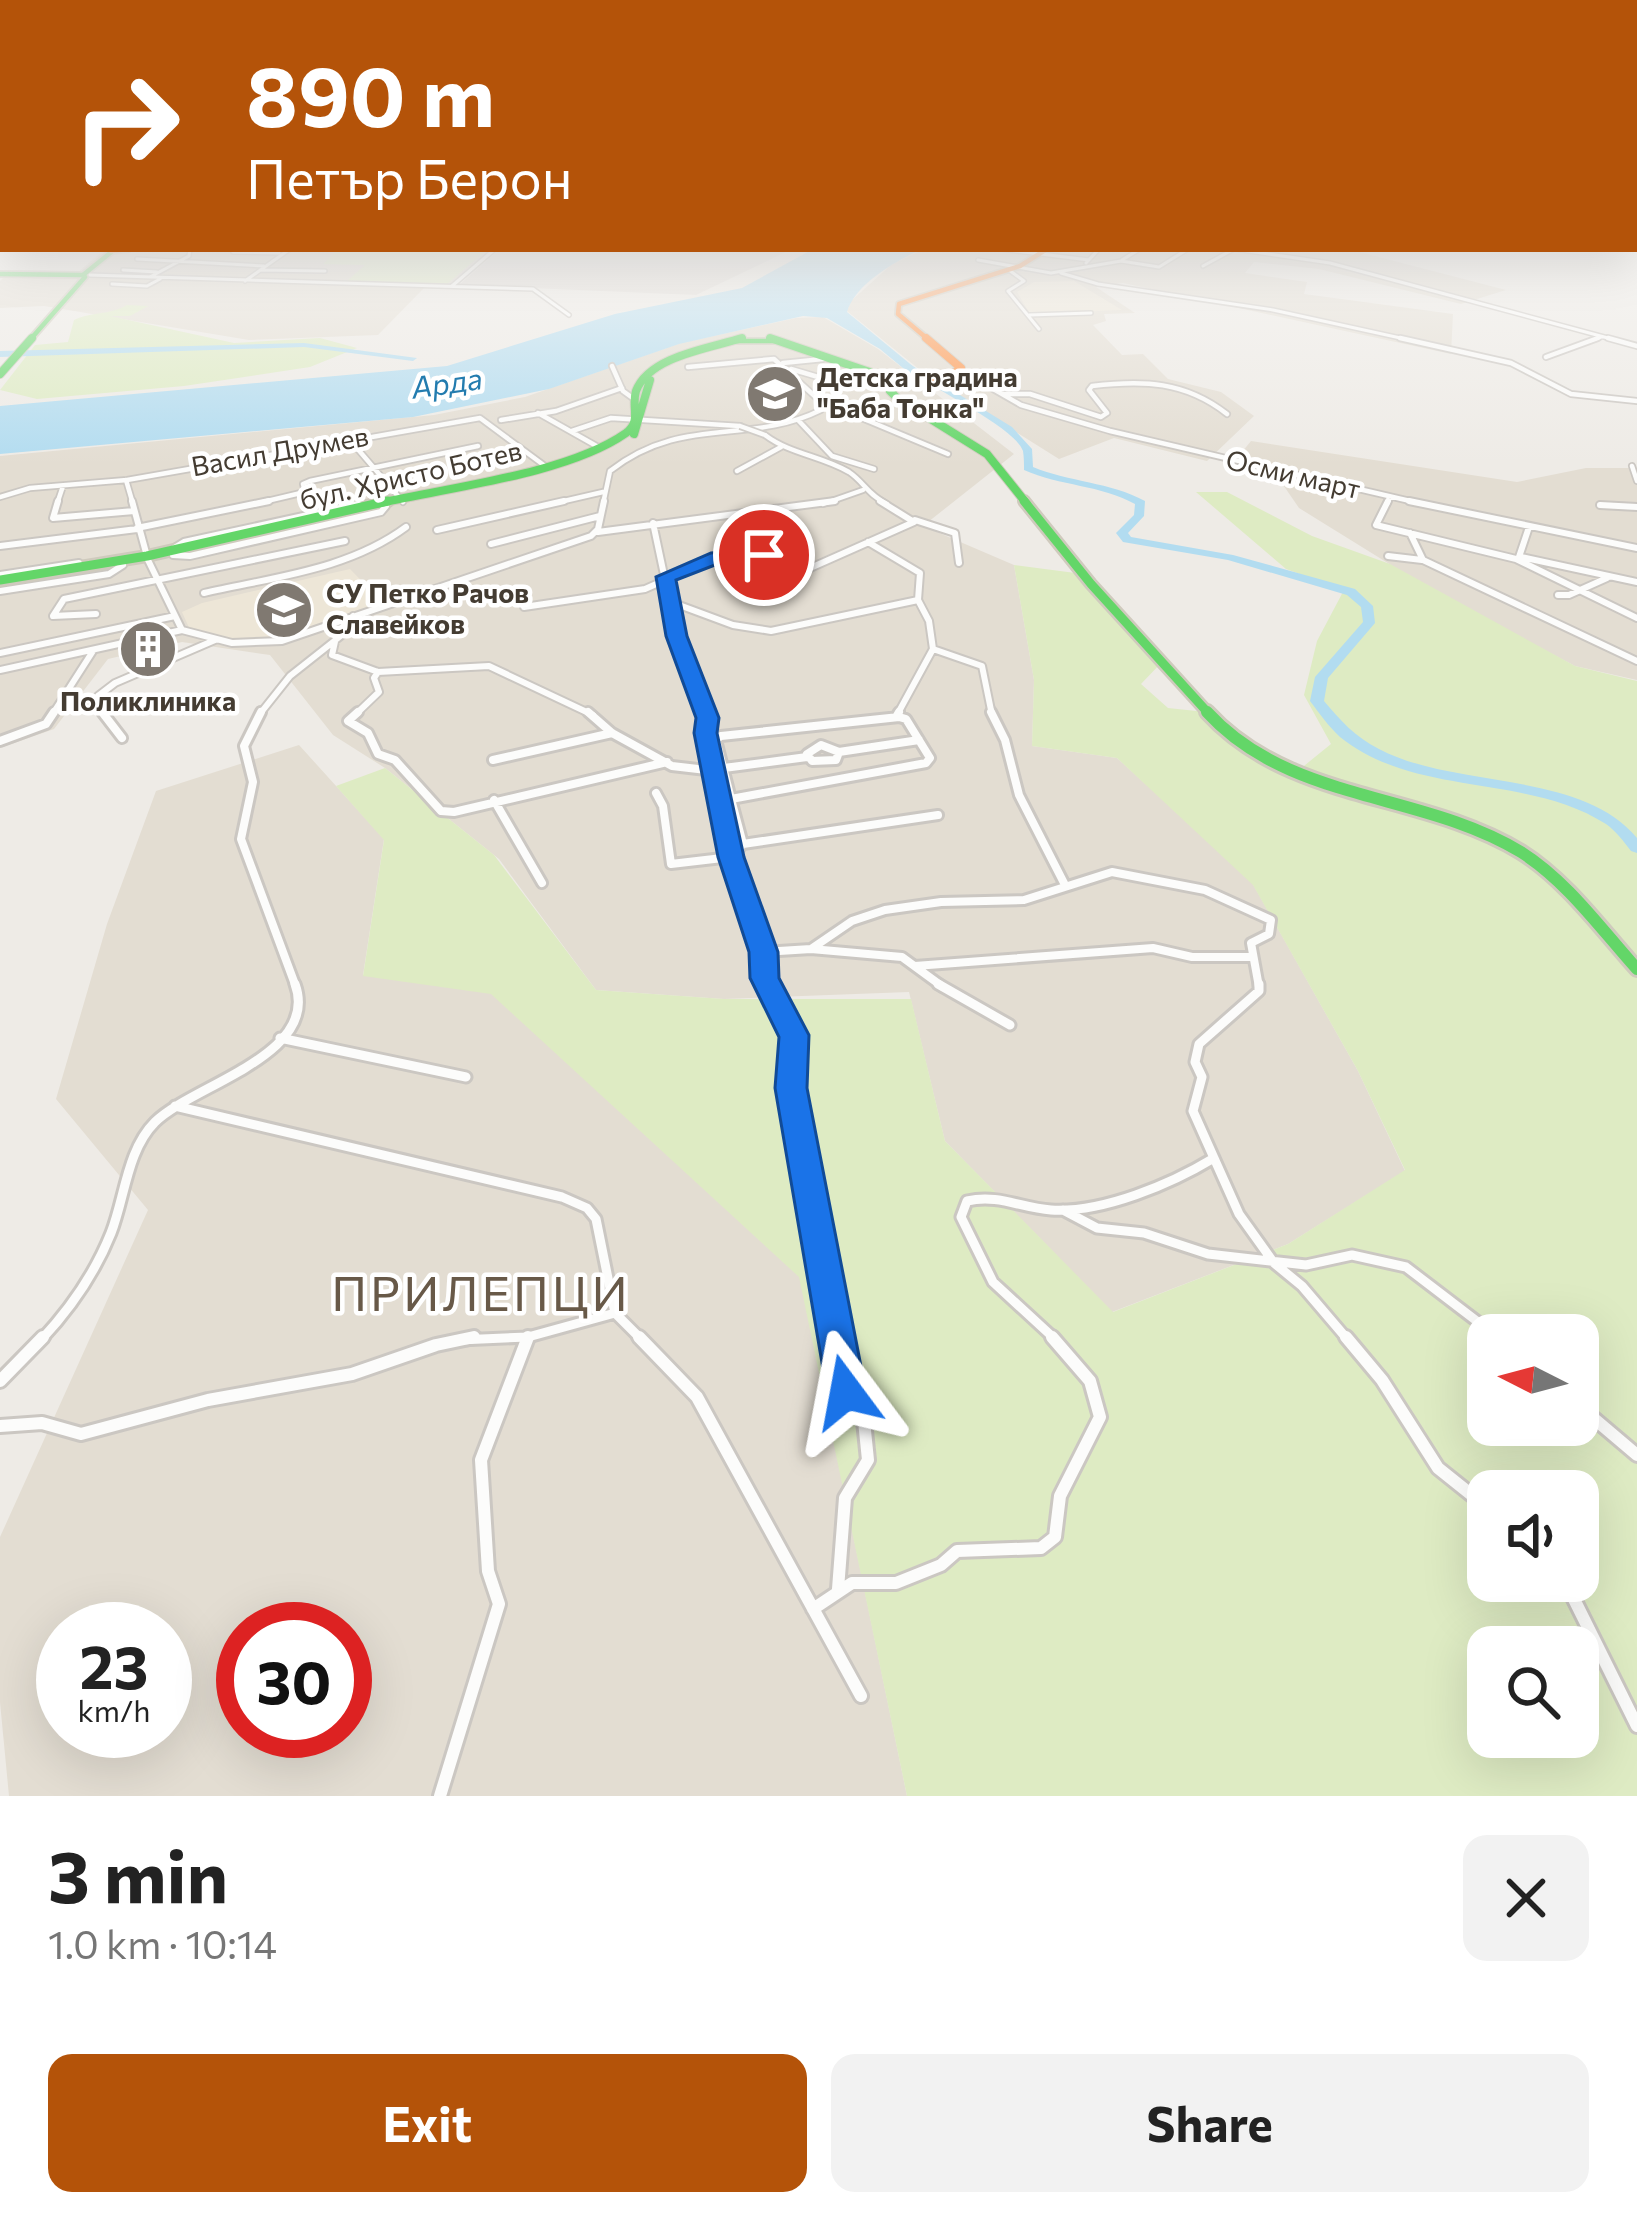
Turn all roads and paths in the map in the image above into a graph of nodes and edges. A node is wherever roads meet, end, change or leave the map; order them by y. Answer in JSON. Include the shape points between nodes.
{"nodes":[{"id":1,"x":65,"y":298,"type":"edge"},
{"id":2,"x":547,"y":298,"type":"edge"},
{"id":3,"x":912,"y":298,"type":"edge"},
{"id":4,"x":1014,"y":298,"type":"edge"},
{"id":5,"x":1187,"y":298,"type":"edge"},
{"id":6,"x":1460,"y":298,"type":"edge"},
{"id":7,"x":1090,"y":313,"type":"dead end"},
{"id":8,"x":569,"y":315,"type":"dead end"},
{"id":9,"x":1028,"y":315,"type":"junction"},
{"id":10,"x":1039,"y":329,"type":"dead end"},
{"id":11,"x":1603,"y":336,"type":"junction"},
{"id":12,"x":776,"y":340,"type":"junction"},
{"id":13,"x":1637,"y":346,"type":"edge"},
{"id":14,"x":1546,"y":357,"type":"dead end"},
{"id":15,"x":823,"y":359,"type":"junction"},
{"id":16,"x":782,"y":363,"type":"junction"},
{"id":17,"x":612,"y":366,"type":"dead end"},
{"id":18,"x":688,"y":367,"type":"dead end"},
{"id":19,"x":788,"y":369,"type":"junction"},
{"id":20,"x":0,"y":370,"type":"edge"},
{"id":21,"x":960,"y":370,"type":"junction"},
{"id":22,"x":835,"y":382,"type":"dead end"},
{"id":23,"x":903,"y":382,"type":"junction"},
{"id":24,"x":622,"y":388,"type":"junction"},
{"id":25,"x":1000,"y":394,"type":"junction"},
{"id":26,"x":634,"y":399,"type":"junction"},
{"id":27,"x":820,"y":401,"type":"junction"},
{"id":28,"x":1637,"y":401,"type":"edge"},
{"id":29,"x":538,"y":413,"type":"dead end"},
{"id":30,"x":1227,"y":414,"type":"dead end"},
{"id":31,"x":640,"y":419,"type":"junction"},
{"id":32,"x":501,"y":420,"type":"dead end"},
{"id":33,"x":700,"y":420,"type":"junction"},
{"id":34,"x":799,"y":421,"type":"junction"},
{"id":35,"x":572,"y":430,"type":"junction"},
{"id":36,"x":700,"y":432,"type":"junction"},
{"id":37,"x":348,"y":440,"type":"junction"},
{"id":38,"x":478,"y":446,"type":"dead end"},
{"id":39,"x":781,"y":447,"type":"junction"},
{"id":40,"x":600,"y":448,"type":"dead end"},
{"id":41,"x":948,"y":454,"type":"dead end"},
{"id":42,"x":545,"y":466,"type":"junction"},
{"id":43,"x":1632,"y":466,"type":"dead end"},
{"id":44,"x":372,"y":468,"type":"junction"},
{"id":45,"x":874,"y":469,"type":"dead end"},
{"id":46,"x":737,"y":471,"type":"dead end"},
{"id":47,"x":126,"y":480,"type":"junction"},
{"id":48,"x":1637,"y":481,"type":"edge"},
{"id":49,"x":63,"y":486,"type":"junction"},
{"id":50,"x":863,"y":490,"type":"junction"},
{"id":51,"x":603,"y":492,"type":"junction"},
{"id":52,"x":0,"y":497,"type":"edge"},
{"id":53,"x":1390,"y":497,"type":"junction"},
{"id":54,"x":402,"y":501,"type":"junction"},
{"id":55,"x":1600,"y":506,"type":"dead end"},
{"id":56,"x":1637,"y":507,"type":"edge"},
{"id":57,"x":134,"y":511,"type":"junction"},
{"id":58,"x":600,"y":516,"type":"junction"},
{"id":59,"x":915,"y":520,"type":"junction"},
{"id":60,"x":653,"y":523,"type":"junction"},
{"id":61,"x":406,"y":527,"type":"dead end"},
{"id":62,"x":1529,"y":527,"type":"junction"},
{"id":63,"x":137,"y":528,"type":"junction"},
{"id":64,"x":437,"y":530,"type":"dead end"},
{"id":65,"x":1410,"y":532,"type":"junction"},
{"id":66,"x":595,"y":533,"type":"junction"},
{"id":67,"x":345,"y":541,"type":"dead end"},
{"id":68,"x":868,"y":542,"type":"junction"},
{"id":69,"x":491,"y":544,"type":"dead end"},
{"id":70,"x":0,"y":546,"type":"edge"},
{"id":71,"x":1637,"y":546,"type":"edge"},
{"id":72,"x":1388,"y":556,"type":"dead end"},
{"id":73,"x":148,"y":558,"type":"junction"},
{"id":74,"x":1521,"y":559,"type":"junction"},
{"id":75,"x":1424,"y":560,"type":"junction"},
{"id":76,"x":251,"y":562,"type":"junction"},
{"id":77,"x":959,"y":563,"type":"dead end"},
{"id":78,"x":1610,"y":576,"type":"junction"},
{"id":79,"x":666,"y":577,"type":"junction"},
{"id":80,"x":259,"y":578,"type":"junction"},
{"id":81,"x":159,"y":582,"type":"junction"},
{"id":82,"x":1637,"y":582,"type":"edge"},
{"id":83,"x":0,"y":583,"type":"edge"},
{"id":84,"x":1577,"y":592,"type":"junction"},
{"id":85,"x":204,"y":593,"type":"dead end"},
{"id":86,"x":1558,"y":595,"type":"dead end"},
{"id":87,"x":918,"y":600,"type":"junction"},
{"id":88,"x":670,"y":602,"type":"junction"},
{"id":89,"x":524,"y":608,"type":"dead end"},
{"id":90,"x":96,"y":614,"type":"dead end"},
{"id":91,"x":353,"y":616,"type":"junction"},
{"id":92,"x":1637,"y":617,"type":"edge"},
{"id":93,"x":178,"y":623,"type":"junction"},
{"id":94,"x":336,"y":637,"type":"junction"},
{"id":95,"x":216,"y":639,"type":"junction"},
{"id":96,"x":934,"y":649,"type":"junction"},
{"id":97,"x":93,"y":651,"type":"junction"},
{"id":98,"x":0,"y":653,"type":"edge"},
{"id":99,"x":1637,"y":662,"type":"edge"},
{"id":100,"x":0,"y":670,"type":"edge"},
{"id":101,"x":378,"y":672,"type":"junction"},
{"id":102,"x":896,"y":717,"type":"junction"},
{"id":103,"x":816,"y":726,"type":"junction"},
{"id":104,"x":612,"y":733,"type":"junction"},
{"id":105,"x":122,"y":737,"type":"dead end"},
{"id":106,"x":919,"y":740,"type":"junction"},
{"id":107,"x":0,"y":741,"type":"edge"},
{"id":108,"x":821,"y":745,"type":"junction"},
{"id":109,"x":838,"y":752,"type":"junction"},
{"id":110,"x":807,"y":757,"type":"junction"},
{"id":111,"x":494,"y":760,"type":"dead end"},
{"id":112,"x":667,"y":762,"type":"junction"},
{"id":113,"x":824,"y":764,"type":"junction"},
{"id":114,"x":720,"y":770,"type":"junction"},
{"id":115,"x":827,"y":782,"type":"junction"},
{"id":116,"x":656,"y":793,"type":"dead end"},
{"id":117,"x":731,"y":799,"type":"junction"},
{"id":118,"x":494,"y":800,"type":"junction"},
{"id":119,"x":938,"y":815,"type":"dead end"},
{"id":120,"x":743,"y":844,"type":"junction"},
{"id":121,"x":731,"y":857,"type":"junction"},
{"id":122,"x":542,"y":883,"type":"dead end"},
{"id":123,"x":1065,"y":885,"type":"junction"},
{"id":124,"x":811,"y":949,"type":"junction"},
{"id":125,"x":763,"y":952,"type":"junction"},
{"id":126,"x":1252,"y":957,"type":"junction"},
{"id":127,"x":915,"y":966,"type":"junction"},
{"id":128,"x":1637,"y":969,"type":"edge"},
{"id":129,"x":1010,"y":1025,"type":"dead end"},
{"id":130,"x":280,"y":1038,"type":"junction"},
{"id":131,"x":466,"y":1077,"type":"dead end"},
{"id":132,"x":175,"y":1106,"type":"junction"},
{"id":133,"x":1214,"y":1158,"type":"junction"},
{"id":134,"x":1063,"y":1210,"type":"junction"},
{"id":135,"x":1274,"y":1263,"type":"junction"},
{"id":136,"x":616,"y":1313,"type":"junction"},
{"id":137,"x":1468,"y":1314,"type":"edge"},
{"id":138,"x":528,"y":1336,"type":"junction"},
{"id":139,"x":0,"y":1382,"type":"edge"},
{"id":140,"x":1599,"y":1423,"type":"edge"},
{"id":141,"x":0,"y":1426,"type":"edge"},
{"id":142,"x":1637,"y":1455,"type":"edge"},
{"id":143,"x":1467,"y":1491,"type":"edge"},
{"id":144,"x":838,"y":1590,"type":"junction"},
{"id":145,"x":1575,"y":1602,"type":"edge"},
{"id":146,"x":813,"y":1609,"type":"junction"},
{"id":147,"x":861,"y":1696,"type":"dead end"},
{"id":148,"x":1637,"y":1726,"type":"edge"},
{"id":149,"x":440,"y":1796,"type":"edge"}],
"edges":[{"from":1,"to":20,"type":"main road"},
{"from":2,"to":8,"type":"street"},
{"from":3,"to":21,"type":"main road","via":[[898,314]]},
{"from":4,"to":9,"type":"street"},
{"from":5,"to":28,"type":"street","via":[[1511,363],[1571,394]]},
{"from":6,"to":11,"type":"street"},
{"from":7,"to":9,"type":"street"},
{"from":9,"to":10,"type":"street"},
{"from":11,"to":13,"type":"street"},
{"from":11,"to":14,"type":"street"},
{"from":12,"to":15,"type":"main road"},
{"from":12,"to":26,"type":"main road","via":[[742,338],[680,357],[647,374]]},
{"from":12,"to":31,"type":"main road","name":"бул. Христо Ботев","via":[[722,347],[663,369],[644,387]]},
{"from":15,"to":16,"type":"street"},
{"from":15,"to":23,"type":"main road"},
{"from":16,"to":18,"type":"street","via":[[753,358]]},
{"from":16,"to":19,"type":"street"},
{"from":17,"to":24,"type":"street"},
{"from":19,"to":22,"type":"street"},
{"from":19,"to":27,"type":"street"},
{"from":21,"to":23,"type":"main road"},
{"from":21,"to":25,"type":"street","name":"Осми март"},
{"from":23,"to":128,"type":"main road","via":[[890,391],[992,459],[1233,740],[1302,778],[1520,850],[1553,875]]},
{"from":24,"to":26,"type":"street"},
{"from":24,"to":32,"type":"street"},
{"from":25,"to":30,"type":"street","via":[[1030,394],[1101,417],[1108,413],[1090,387],[1160,382],[1201,392]]},
{"from":25,"to":53,"type":"street","name":"Осми март","via":[[1110,431]]},
{"from":26,"to":31,"type":"main road"},
{"from":27,"to":34,"type":"street","via":[[819,412]]},
{"from":27,"to":41,"type":"street"},
{"from":29,"to":35,"type":"street"},
{"from":31,"to":33,"type":"street"},
{"from":31,"to":35,"type":"street","via":[[602,419]]},
{"from":31,"to":42,"type":"main road","name":"бул. Христо Ботев","via":[[603,450]]},
{"from":31,"to":54,"type":"main road","name":"бул. Христо Ботев","via":[[626,441],[596,457]]},
{"from":33,"to":36,"type":"street"},
{"from":33,"to":39,"type":"street","bridge":true,"via":[[740,426]]},
{"from":34,"to":36,"type":"street"},
{"from":34,"to":45,"type":"street","via":[[832,455]]},
{"from":35,"to":40,"type":"street"},
{"from":36,"to":51,"type":"street","via":[[637,450],[610,471]]},
{"from":37,"to":42,"type":"street","name":"Васил Друмев","via":[[482,419]]},
{"from":37,"to":44,"type":"street"},
{"from":37,"to":47,"type":"street","name":"Васил Друмев"},
{"from":38,"to":44,"type":"street"},
{"from":39,"to":46,"type":"street"},
{"from":39,"to":50,"type":"street","via":[[851,473]]},
{"from":42,"to":54,"type":"main road","name":"бул. Христо Ботев"},
{"from":43,"to":48,"type":"street"},
{"from":44,"to":54,"type":"street"},
{"from":44,"to":63,"type":"street","via":[[306,482],[302,494]]},
{"from":47,"to":49,"type":"street","name":"Васил Друмев"},
{"from":47,"to":57,"type":"street"},
{"from":49,"to":52,"type":"street","name":"Васил Друмев"},
{"from":49,"to":57,"type":"street","via":[[52,517]]},
{"from":50,"to":59,"type":"street"},
{"from":50,"to":60,"type":"street","via":[[830,503]]},
{"from":51,"to":58,"type":"street"},
{"from":51,"to":64,"type":"street"},
{"from":53,"to":62,"type":"street","name":"Осми март"},
{"from":53,"to":65,"type":"street","via":[[1374,523]]},
{"from":54,"to":73,"type":"main road","name":"бул. Христо Ботев"},
{"from":55,"to":56,"type":"street"},
{"from":57,"to":63,"type":"street"},
{"from":58,"to":66,"type":"street"},
{"from":58,"to":69,"type":"street"},
{"from":59,"to":68,"type":"street"},
{"from":59,"to":77,"type":"street","via":[[955,533]]},
{"from":60,"to":66,"type":"street"},
{"from":60,"to":79,"type":"street"},
{"from":61,"to":80,"type":"street","via":[[354,556]]},
{"from":62,"to":71,"type":"street","name":"Осми март"},
{"from":62,"to":74,"type":"street"},
{"from":63,"to":70,"type":"street"},
{"from":63,"to":73,"type":"street"},
{"from":65,"to":74,"type":"street"},
{"from":65,"to":75,"type":"street"},
{"from":66,"to":91,"type":"street"},
{"from":67,"to":76,"type":"street"},
{"from":68,"to":79,"type":"street","via":[[808,569],[753,554]]},
{"from":68,"to":87,"type":"street","via":[[920,573]]},
{"from":72,"to":75,"type":"street"},
{"from":73,"to":81,"type":"street"},
{"from":73,"to":83,"type":"main road","name":"бул. Христо Ботев"},
{"from":74,"to":78,"type":"street"},
{"from":74,"to":84,"type":"street"},
{"from":75,"to":99,"type":"street"},
{"from":76,"to":80,"type":"street"},
{"from":76,"to":81,"type":"street"},
{"from":78,"to":82,"type":"street"},
{"from":78,"to":84,"type":"street"},
{"from":79,"to":88,"type":"street"},
{"from":79,"to":89,"type":"street","via":[[645,590]]},
{"from":80,"to":85,"type":"street"},
{"from":81,"to":90,"type":"street","via":[[64,599],[53,617]]},
{"from":81,"to":93,"type":"street"},
{"from":84,"to":86,"type":"street"},
{"from":84,"to":92,"type":"street"},
{"from":87,"to":88,"type":"street","via":[[771,631]]},
{"from":87,"to":96,"type":"street"},
{"from":88,"to":114,"type":"street"},
{"from":91,"to":94,"type":"street","via":[[357,623]]},
{"from":91,"to":95,"type":"street","via":[[282,640]]},
{"from":93,"to":95,"type":"street"},
{"from":93,"to":97,"type":"street"},
{"from":93,"to":98,"type":"street"},
{"from":94,"to":101,"type":"street","via":[[332,655]]},
{"from":94,"to":130,"type":"street","via":[[270,694],[244,746],[254,782],[241,839],[301,1003]]},
{"from":95,"to":105,"type":"street","via":[[98,696]]},
{"from":96,"to":102,"type":"street"},
{"from":96,"to":123,"type":"street","via":[[982,666],[1018,795]]},
{"from":97,"to":100,"type":"street"},
{"from":97,"to":107,"type":"street","via":[[46,724]]},
{"from":101,"to":104,"type":"street","via":[[489,666],[576,704]]},
{"from":101,"to":118,"type":"street","via":[[379,692],[349,722],[368,733],[378,754],[395,760],[440,811]]},
{"from":102,"to":103,"type":"street"},
{"from":102,"to":106,"type":"street"},
{"from":103,"to":108,"type":"street"},
{"from":103,"to":114,"type":"street","via":[[721,736]]},
{"from":104,"to":111,"type":"street"},
{"from":104,"to":112,"type":"street"},
{"from":106,"to":109,"type":"street"},
{"from":106,"to":115,"type":"street","via":[[926,764]]},
{"from":108,"to":109,"type":"street"},
{"from":108,"to":110,"type":"street"},
{"from":109,"to":113,"type":"street"},
{"from":110,"to":113,"type":"street"},
{"from":110,"to":114,"type":"street"},
{"from":112,"to":114,"type":"street"},
{"from":112,"to":118,"type":"street"},
{"from":113,"to":115,"type":"street"},
{"from":114,"to":117,"type":"street"},
{"from":114,"to":121,"type":"street"},
{"from":115,"to":117,"type":"street"},
{"from":116,"to":121,"type":"street","via":[[670,864]]},
{"from":117,"to":120,"type":"street"},
{"from":118,"to":122,"type":"street"},
{"from":119,"to":120,"type":"street"},
{"from":120,"to":121,"type":"street"},
{"from":121,"to":125,"type":"street"},
{"from":123,"to":124,"type":"street","via":[[1024,900],[885,910]]},
{"from":123,"to":126,"type":"street","via":[[1112,872],[1205,890],[1270,920],[1269,934],[1251,943]]},
{"from":124,"to":125,"type":"street"},
{"from":124,"to":127,"type":"street","via":[[902,957]]},
{"from":125,"to":144,"type":"street","via":[[771,998],[794,1035],[791,1088],[830,1323],[846,1392],[864,1421],[868,1460],[845,1498]]},
{"from":126,"to":127,"type":"street","via":[[1153,948]]},
{"from":126,"to":133,"type":"street","via":[[1259,991],[1199,1044],[1195,1062],[1202,1078],[1193,1111]]},
{"from":127,"to":129,"type":"street"},
{"from":130,"to":131,"type":"street"},
{"from":130,"to":132,"type":"street","via":[[246,1071]]},
{"from":132,"to":136,"type":"street","via":[[577,1202],[596,1219]]},
{"from":132,"to":139,"type":"street","via":[[142,1141],[110,1236],[77,1298]]},
{"from":133,"to":134,"type":"street","via":[[1195,1172]]},
{"from":133,"to":135,"type":"street","via":[[1239,1214]]},
{"from":134,"to":135,"type":"street","via":[[1097,1228]]},
{"from":134,"to":144,"type":"street","via":[[989,1194],[967,1201],[961,1217],[1003,1294],[1054,1335],[1095,1391],[1100,1416],[1060,1495],[1055,1537],[1041,1548],[957,1551],[896,1583]]},
{"from":135,"to":137,"type":"street","via":[[1352,1255],[1406,1267]]},
{"from":135,"to":143,"type":"street","via":[[1382,1380],[1438,1468]]},
{"from":136,"to":138,"type":"street"},
{"from":136,"to":146,"type":"street","via":[[697,1397]]},
{"from":138,"to":141,"type":"street","via":[[436,1345],[352,1374],[81,1434],[42,1423]]},
{"from":138,"to":149,"type":"street","via":[[481,1460],[488,1571],[499,1604]]},
{"from":140,"to":142,"type":"street"},
{"from":144,"to":146,"type":"street"},
{"from":145,"to":148,"type":"street"},
{"from":146,"to":147,"type":"street"}]}
